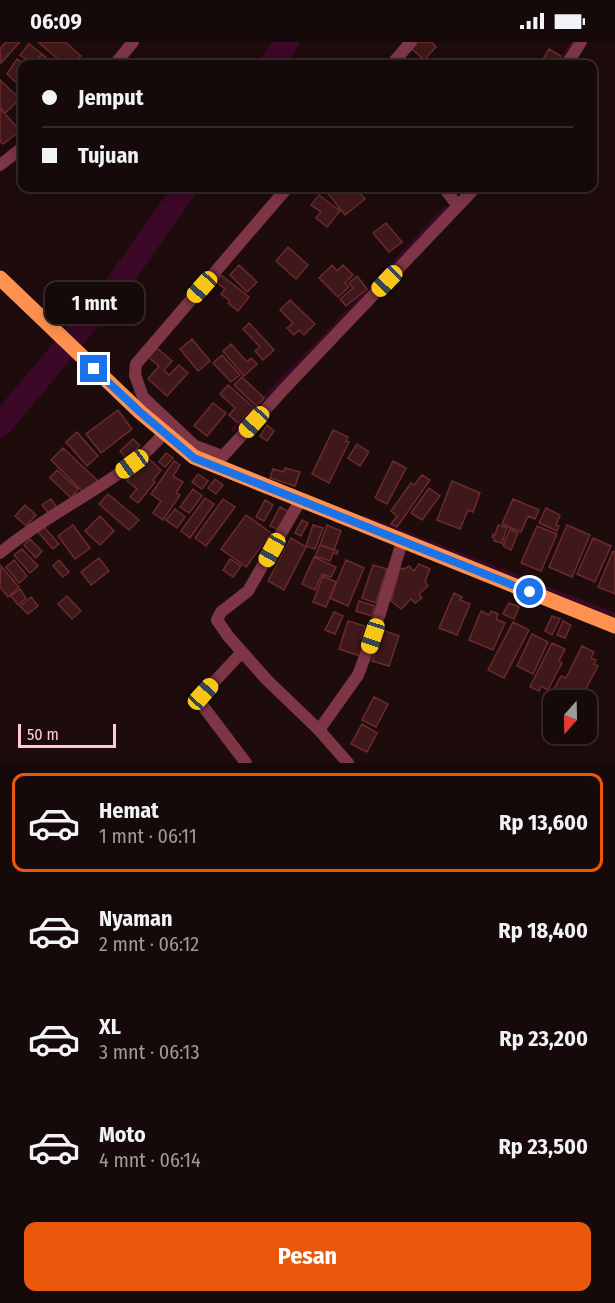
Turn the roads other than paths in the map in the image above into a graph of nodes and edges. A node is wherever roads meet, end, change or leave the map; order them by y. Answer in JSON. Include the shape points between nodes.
{"nodes":[{"id":1,"x":133,"y":42,"type":"edge"},
{"id":2,"x":411,"y":42,"type":"edge"},
{"id":3,"x":581,"y":42,"type":"edge"},
{"id":4,"x":118,"y":60,"type":"edge"},
{"id":5,"x":395,"y":60,"type":"edge"},
{"id":6,"x":570,"y":60,"type":"edge"},
{"id":7,"x":18,"y":151,"type":"edge"},
{"id":8,"x":0,"y":165,"type":"edge"},
{"id":9,"x":284,"y":192,"type":"edge"},
{"id":10,"x":447,"y":192,"type":"edge"},
{"id":11,"x":471,"y":192,"type":"edge"},
{"id":12,"x":458,"y":206,"type":"junction"},
{"id":13,"x":0,"y":278,"type":"edge"},
{"id":14,"x":165,"y":432,"type":"junction"},
{"id":15,"x":218,"y":461,"type":"junction"},
{"id":16,"x":300,"y":501,"type":"junction"},
{"id":17,"x":402,"y":542,"type":"junction"},
{"id":18,"x":0,"y":553,"type":"edge"},
{"id":19,"x":615,"y":626,"type":"edge"},
{"id":20,"x":242,"y":652,"type":"junction"},
{"id":21,"x":319,"y":730,"type":"junction"},
{"id":22,"x":246,"y":763,"type":"edge"},
{"id":23,"x":348,"y":763,"type":"edge"}],
"edges":[{"from":1,"to":4,"type":"street"},
{"from":2,"to":5,"type":"street"},
{"from":3,"to":6,"type":"street"},
{"from":7,"to":8,"type":"street"},
{"from":9,"to":15,"type":"street","via":[[136,364],[142,397],[195,446]]},
{"from":10,"to":12,"type":"street"},
{"from":11,"to":12,"type":"street"},
{"from":12,"to":15,"type":"street"},
{"from":13,"to":14,"type":"main road"},
{"from":14,"to":15,"type":"main road","via":[[194,458]]},
{"from":14,"to":18,"type":"street","via":[[103,486]]},
{"from":15,"to":16,"type":"main road"},
{"from":16,"to":17,"type":"main road"},
{"from":16,"to":20,"type":"street","via":[[248,591],[218,616],[218,623]]},
{"from":17,"to":19,"type":"main road"},
{"from":17,"to":21,"type":"street","via":[[366,657],[358,675]]},
{"from":20,"to":21,"type":"street"},
{"from":20,"to":22,"type":"street","via":[[201,700]]},
{"from":21,"to":23,"type":"street"}]}
